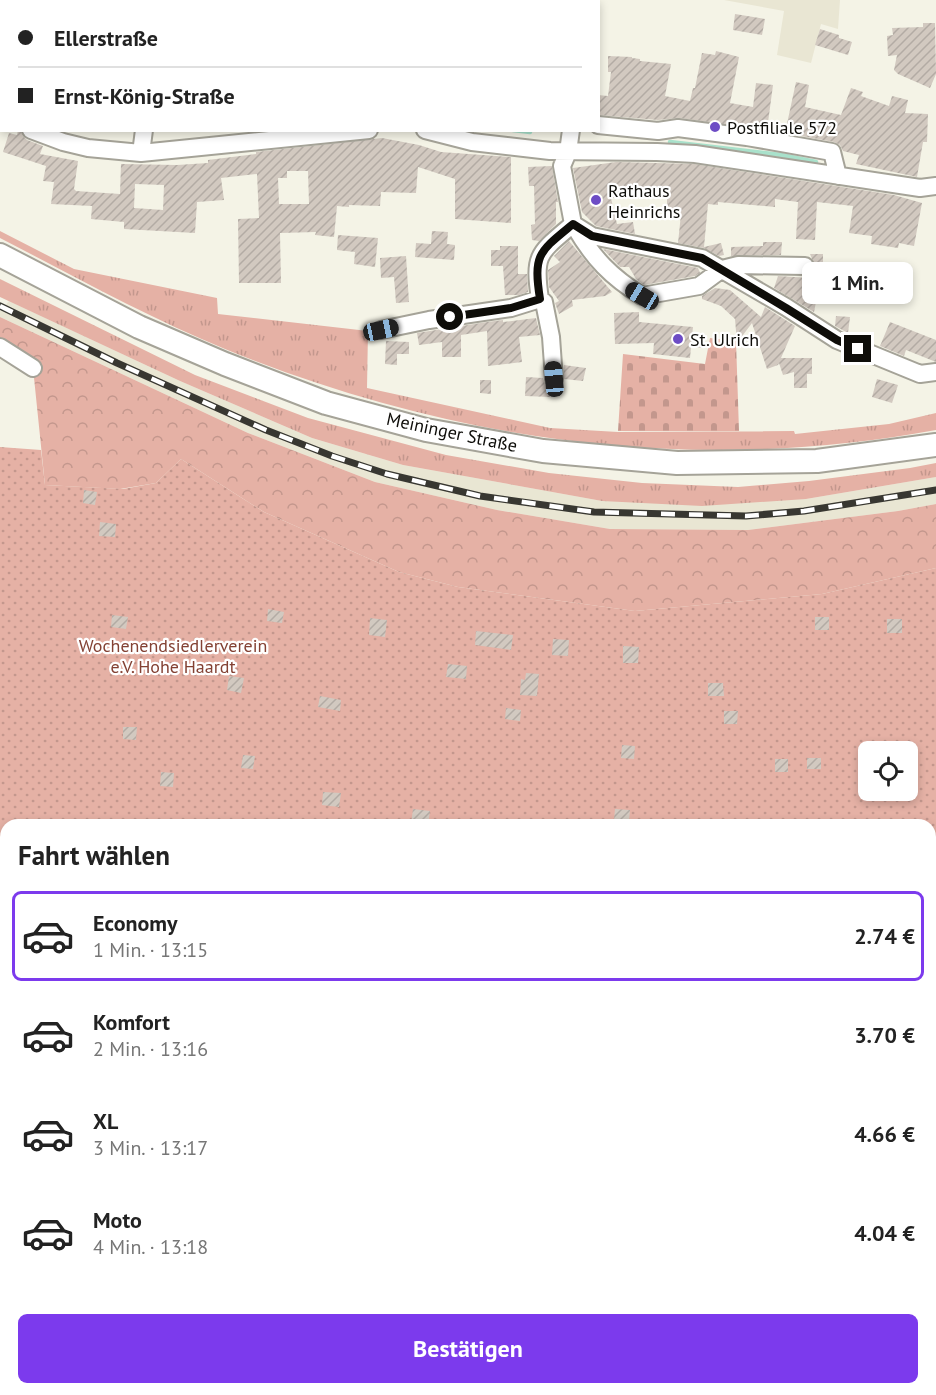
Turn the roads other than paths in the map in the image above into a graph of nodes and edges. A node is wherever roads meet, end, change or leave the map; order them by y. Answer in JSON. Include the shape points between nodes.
{"nodes":[{"id":1,"x":600,"y":125,"type":"edge"},
{"id":2,"x":658,"y":131,"type":"junction"},
{"id":3,"x":37,"y":132,"type":"edge"},
{"id":4,"x":144,"y":132,"type":"edge"},
{"id":5,"x":349,"y":132,"type":"edge"},
{"id":6,"x":438,"y":132,"type":"edge"},
{"id":7,"x":571,"y":132,"type":"edge"},
{"id":8,"x":458,"y":135,"type":"edge"},
{"id":9,"x":744,"y":150,"type":"junction"},
{"id":10,"x":568,"y":152,"type":"junction"},
{"id":11,"x":657,"y":152,"type":"junction"},
{"id":12,"x":141,"y":153,"type":"junction"},
{"id":13,"x":837,"y":176,"type":"junction"},
{"id":14,"x":936,"y":186,"type":"edge"},
{"id":15,"x":573,"y":224,"type":"junction"},
{"id":16,"x":0,"y":255,"type":"edge"},
{"id":17,"x":805,"y":266,"type":"dead end"},
{"id":18,"x":722,"y":269,"type":"junction"},
{"id":19,"x":540,"y":299,"type":"junction"},
{"id":20,"x":381,"y":330,"type":"dead end"},
{"id":21,"x":0,"y":347,"type":"edge"},
{"id":22,"x":33,"y":368,"type":"dead end"},
{"id":23,"x":928,"y":373,"type":"edge"},
{"id":24,"x":554,"y":379,"type":"dead end"},
{"id":25,"x":936,"y":381,"type":"edge"},
{"id":26,"x":936,"y":445,"type":"edge"}],
"edges":[{"from":1,"to":2,"type":"street"},
{"from":2,"to":9,"type":"street","via":[[678,128]]},
{"from":2,"to":11,"type":"street"},
{"from":3,"to":12,"type":"street","via":[[88,148]]},
{"from":4,"to":12,"type":"street"},
{"from":5,"to":12,"type":"street"},
{"from":6,"to":8,"type":"street"},
{"from":7,"to":10,"type":"street"},
{"from":8,"to":10,"type":"street","via":[[484,144]]},
{"from":9,"to":11,"type":"street"},
{"from":9,"to":13,"type":"street"},
{"from":9,"to":13,"type":"street","via":[[832,152]]},
{"from":10,"to":11,"type":"street"},
{"from":10,"to":15,"type":"street","via":[[562,166]]},
{"from":13,"to":14,"type":"street","via":[[920,188]]},
{"from":15,"to":18,"type":"street","via":[[592,236],[702,258]]},
{"from":15,"to":18,"type":"street","via":[[601,266],[642,296],[699,286]]},
{"from":15,"to":19,"type":"street","via":[[549,245],[538,261]]},
{"from":16,"to":26,"type":"main road","name":"Meininger Straße","via":[[139,327],[225,364],[326,403],[426,430],[543,451],[677,463],[817,461]]},
{"from":17,"to":18,"type":"street","via":[[738,265]]},
{"from":18,"to":23,"type":"street","via":[[837,340]]},
{"from":19,"to":20,"type":"street","via":[[511,308]]},
{"from":19,"to":24,"type":"street","via":[[546,312]]},
{"from":21,"to":22,"type":"street"},
{"from":23,"to":25,"type":"street"}]}
